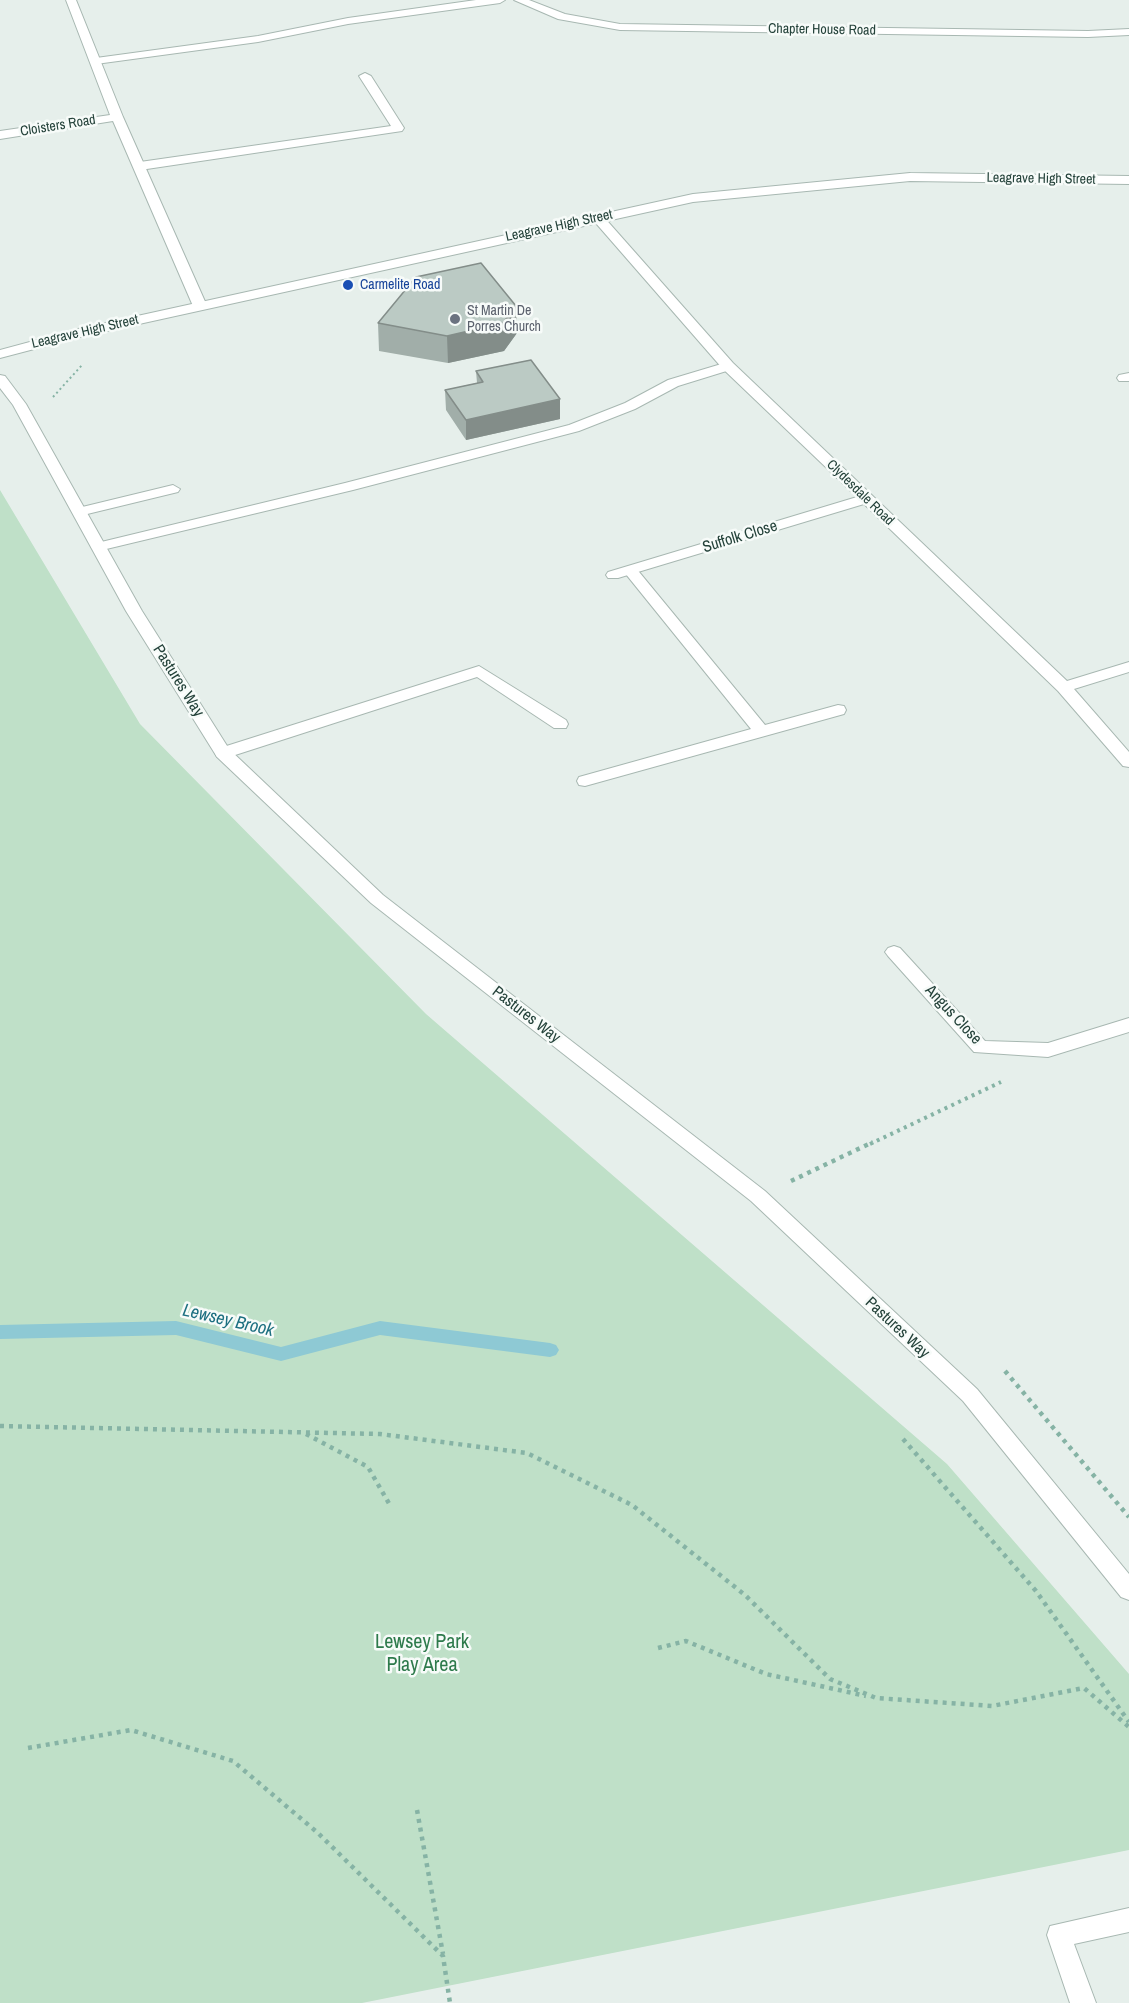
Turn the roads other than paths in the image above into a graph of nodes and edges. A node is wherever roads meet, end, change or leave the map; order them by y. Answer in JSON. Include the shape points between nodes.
{"nodes":[{"id":1,"x":71,"y":0,"type":"edge"},
{"id":2,"x":500,"y":0,"type":"edge"},
{"id":3,"x":519,"y":0,"type":"edge"},
{"id":4,"x":1129,"y":32,"type":"edge"},
{"id":5,"x":96,"y":61,"type":"junction"},
{"id":6,"x":365,"y":76,"type":"dead end"},
{"id":7,"x":117,"y":117,"type":"junction"},
{"id":8,"x":0,"y":135,"type":"edge"},
{"id":9,"x":140,"y":166,"type":"junction"},
{"id":10,"x":1129,"y":180,"type":"edge"},
{"id":11,"x":598,"y":218,"type":"junction"},
{"id":12,"x":200,"y":306,"type":"junction"},
{"id":13,"x":0,"y":354,"type":"edge"},
{"id":14,"x":728,"y":366,"type":"junction"},
{"id":15,"x":0,"y":379,"type":"edge"},
{"id":16,"x":173,"y":489,"type":"dead end"},
{"id":17,"x":867,"y":499,"type":"junction"},
{"id":18,"x":79,"y":512,"type":"junction"},
{"id":19,"x":98,"y":547,"type":"junction"},
{"id":20,"x":630,"y":570,"type":"junction"},
{"id":21,"x":613,"y":575,"type":"dead end"},
{"id":22,"x":1129,"y":668,"type":"edge"},
{"id":23,"x":1064,"y":687,"type":"junction"},
{"id":24,"x":838,"y":710,"type":"dead end"},
{"id":25,"x":560,"y":724,"type":"dead end"},
{"id":26,"x":761,"y":731,"type":"junction"},
{"id":27,"x":223,"y":753,"type":"junction"},
{"id":28,"x":1129,"y":762,"type":"edge"},
{"id":29,"x":585,"y":781,"type":"dead end"},
{"id":30,"x":894,"y":952,"type":"dead end"},
{"id":31,"x":1129,"y":1025,"type":"edge"},
{"id":32,"x":1129,"y":1590,"type":"edge"},
{"id":33,"x":1129,"y":1920,"type":"edge"},
{"id":34,"x":1083,"y":2003,"type":"edge"}],
"edges":[{"from":1,"to":5,"type":"street"},
{"from":2,"to":5,"type":"street"},
{"from":3,"to":4,"type":"street","name":"Chapter House Road","via":[[562,17],[620,27]]},
{"from":5,"to":7,"type":"street"},
{"from":6,"to":9,"type":"street","via":[[398,128]]},
{"from":7,"to":8,"type":"street","name":"Cloisters Road"},
{"from":7,"to":9,"type":"street"},
{"from":9,"to":12,"type":"street"},
{"from":10,"to":11,"type":"street","name":"Leagrave High Street","via":[[910,177],[693,198]]},
{"from":11,"to":12,"type":"street","name":"Leagrave High Street"},
{"from":11,"to":14,"type":"street","name":"Clydesdale Road"},
{"from":12,"to":13,"type":"street","name":"Leagrave High Street","via":[[45,340]]},
{"from":14,"to":17,"type":"street","name":"Clydesdale Road"},
{"from":14,"to":19,"type":"street","via":[[673,383],[630,406],[573,428]]},
{"from":15,"to":18,"type":"street","name":"Pastures Way","via":[[19,404]]},
{"from":16,"to":18,"type":"street"},
{"from":17,"to":20,"type":"street","name":"Suffolk Close"},
{"from":17,"to":23,"type":"street","name":"Clydesdale Road"},
{"from":18,"to":19,"type":"street","name":"Pastures Way"},
{"from":19,"to":27,"type":"street","name":"Pastures Way"},
{"from":20,"to":21,"type":"street","name":"Suffolk Close"},
{"from":20,"to":26,"type":"street"},
{"from":22,"to":23,"type":"street"},
{"from":23,"to":28,"type":"street","name":"Clydesdale Road"},
{"from":24,"to":26,"type":"street"},
{"from":25,"to":27,"type":"street","via":[[479,671]]},
{"from":26,"to":29,"type":"street"},
{"from":27,"to":32,"type":"street","name":"Pastures Way","via":[[377,898],[758,1196],[970,1395]]},
{"from":30,"to":31,"type":"street","name":"Angus Close","via":[[980,1047],[1048,1050]]},
{"from":33,"to":34,"type":"street","via":[[1059,1935]]}]}
